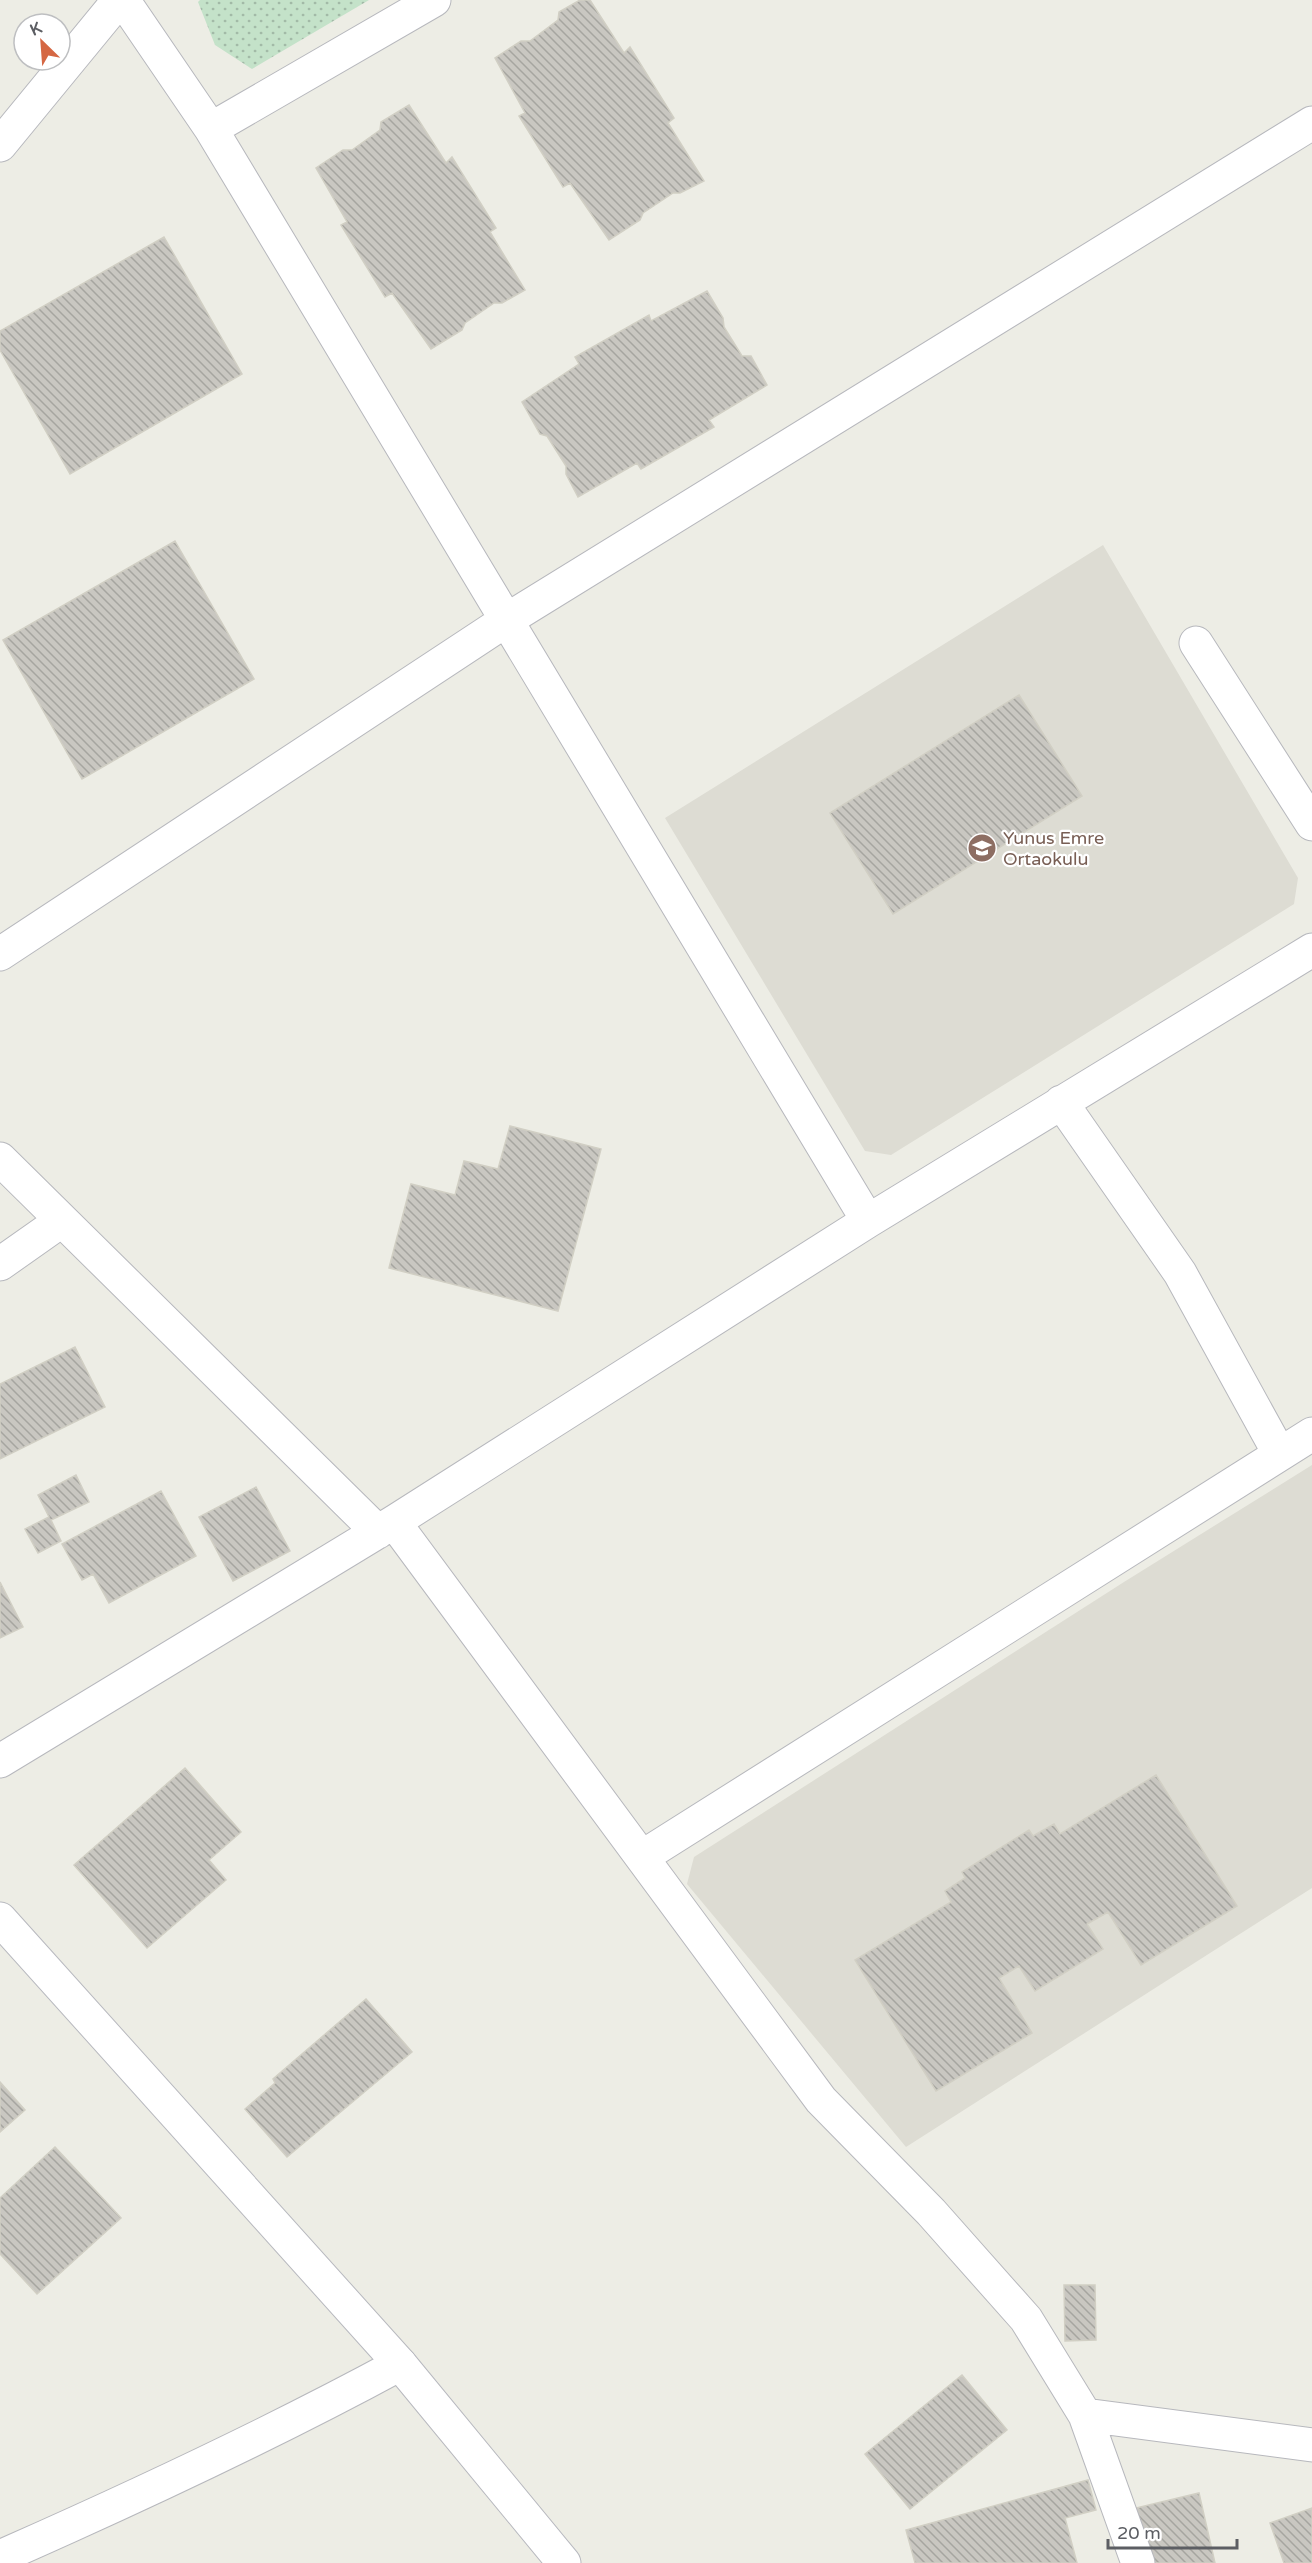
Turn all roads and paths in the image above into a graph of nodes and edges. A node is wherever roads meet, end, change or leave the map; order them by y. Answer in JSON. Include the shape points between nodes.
{"nodes":[{"id":1,"x":121,"y":0,"type":"edge"},
{"id":2,"x":434,"y":0,"type":"edge"},
{"id":3,"x":1312,"y":123,"type":"edge"},
{"id":4,"x":211,"y":129,"type":"junction"},
{"id":5,"x":0,"y":145,"type":"edge"},
{"id":6,"x":505,"y":621,"type":"junction"},
{"id":7,"x":1196,"y":643,"type":"dead end"},
{"id":8,"x":1312,"y":824,"type":"edge"},
{"id":9,"x":1312,"y":950,"type":"edge"},
{"id":10,"x":0,"y":954,"type":"edge"},
{"id":11,"x":1061,"y":1102,"type":"junction"},
{"id":12,"x":0,"y":1159,"type":"edge"},
{"id":13,"x":61,"y":1221,"type":"junction"},
{"id":14,"x":868,"y":1221,"type":"junction"},
{"id":15,"x":0,"y":1264,"type":"edge"},
{"id":16,"x":1312,"y":1434,"type":"edge"},
{"id":17,"x":1279,"y":1453,"type":"junction"},
{"id":18,"x":386,"y":1527,"type":"junction"},
{"id":19,"x":0,"y":1761,"type":"edge"},
{"id":20,"x":642,"y":1857,"type":"junction"},
{"id":21,"x":0,"y":1919,"type":"edge"},
{"id":22,"x":400,"y":2364,"type":"junction"},
{"id":23,"x":1085,"y":2415,"type":"junction"},
{"id":24,"x":1312,"y":2445,"type":"edge"},
{"id":25,"x":0,"y":2557,"type":"edge"},
{"id":26,"x":564,"y":2563,"type":"edge"},
{"id":27,"x":1138,"y":2563,"type":"edge"}],
"edges":[{"from":1,"to":4,"type":"street"},
{"from":1,"to":5,"type":"street"},
{"from":2,"to":4,"type":"street"},
{"from":3,"to":6,"type":"street"},
{"from":4,"to":6,"type":"street"},
{"from":6,"to":10,"type":"street"},
{"from":6,"to":14,"type":"street"},
{"from":7,"to":8,"type":"street"},
{"from":9,"to":11,"type":"street"},
{"from":11,"to":14,"type":"street"},
{"from":11,"to":17,"type":"street","via":[[1180,1273]]},
{"from":12,"to":13,"type":"street"},
{"from":13,"to":15,"type":"street"},
{"from":13,"to":18,"type":"street"},
{"from":14,"to":18,"type":"street"},
{"from":16,"to":17,"type":"street"},
{"from":17,"to":20,"type":"street"},
{"from":18,"to":19,"type":"street"},
{"from":18,"to":20,"type":"street"},
{"from":20,"to":23,"type":"street","via":[[821,2100],[931,2212],[1026,2319]]},
{"from":21,"to":22,"type":"street"},
{"from":22,"to":25,"type":"street","via":[[147,2493]]},
{"from":22,"to":26,"type":"street"},
{"from":23,"to":24,"type":"street"},
{"from":23,"to":27,"type":"street"}]}
